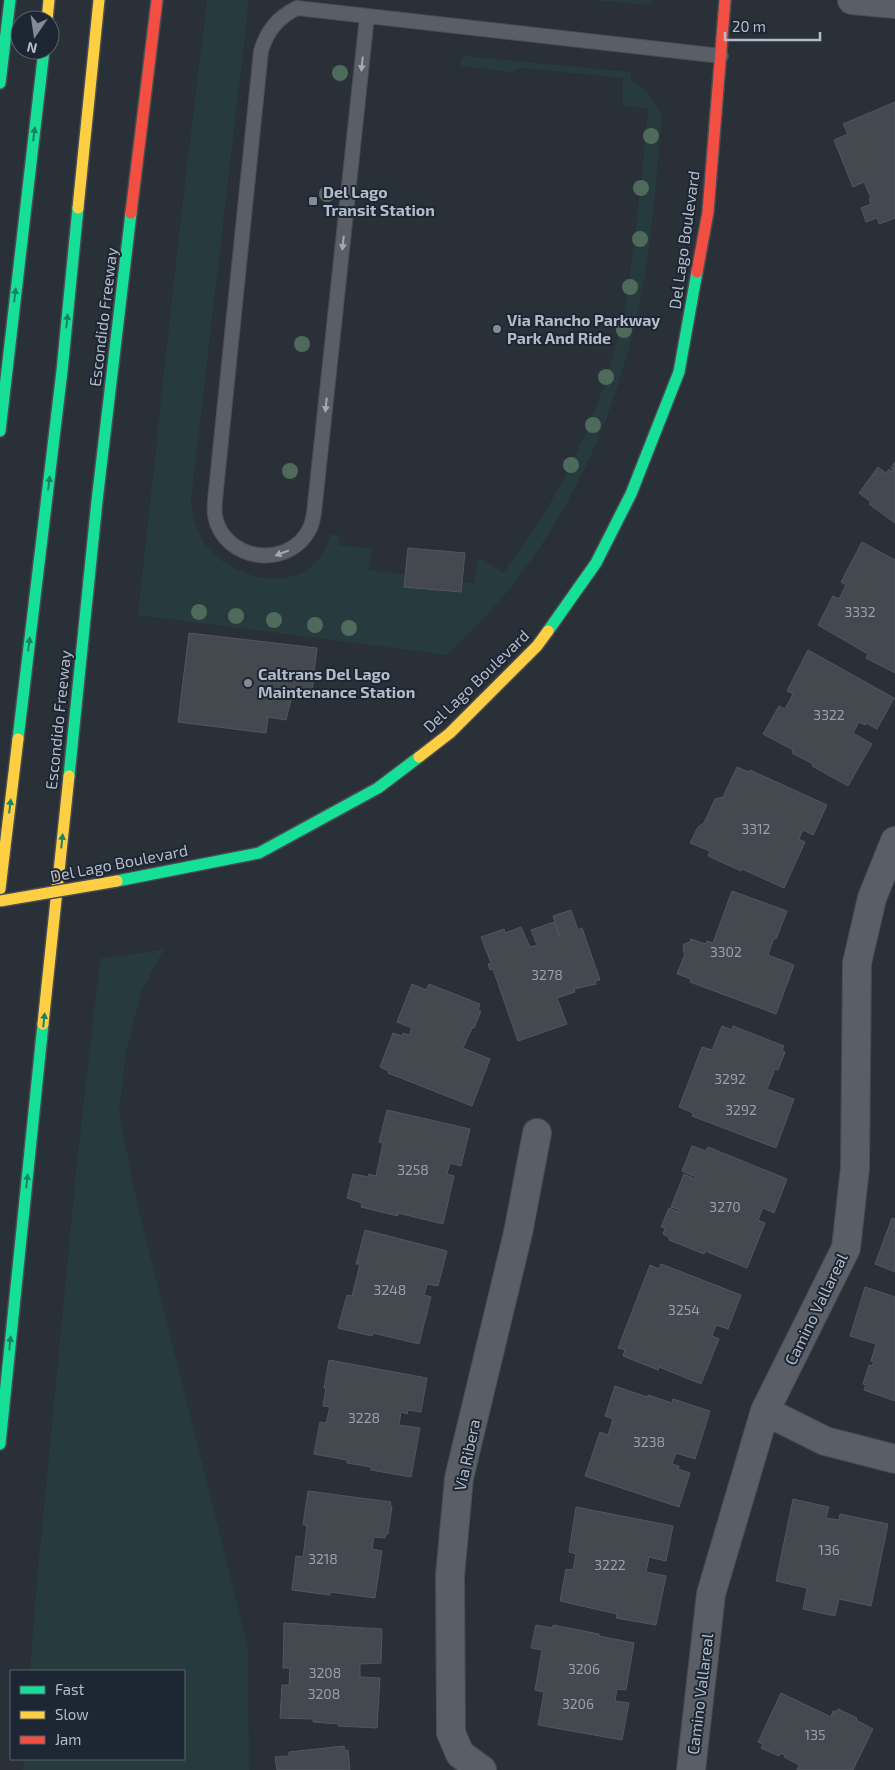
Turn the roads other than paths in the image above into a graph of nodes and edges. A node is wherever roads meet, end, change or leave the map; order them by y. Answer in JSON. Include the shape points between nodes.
{"nodes":[{"id":1,"x":10,"y":0,"type":"edge"},
{"id":2,"x":99,"y":0,"type":"edge"},
{"id":3,"x":157,"y":0,"type":"edge"},
{"id":4,"x":725,"y":0,"type":"edge"},
{"id":5,"x":852,"y":0,"type":"edge"},
{"id":6,"x":895,"y":4,"type":"edge"},
{"id":7,"x":367,"y":16,"type":"junction"},
{"id":8,"x":721,"y":56,"type":"junction"},
{"id":9,"x":43,"y":60,"type":"edge"},
{"id":10,"x":0,"y":83,"type":"edge"},
{"id":11,"x":0,"y":430,"type":"edge"},
{"id":12,"x":895,"y":841,"type":"edge"},
{"id":13,"x":0,"y":889,"type":"edge"},
{"id":14,"x":0,"y":901,"type":"edge"},
{"id":15,"x":538,"y":1133,"type":"dead end"},
{"id":16,"x":765,"y":1411,"type":"junction"},
{"id":17,"x":0,"y":1444,"type":"edge"},
{"id":18,"x":895,"y":1459,"type":"edge"},
{"id":19,"x":482,"y":1770,"type":"edge"},
{"id":20,"x":691,"y":1770,"type":"edge"}],
"edges":[{"from":1,"to":10,"type":"main road"},
{"from":13,"to":2,"type":"main road","one_way":true,"via":[[62,371]]},
{"from":17,"to":3,"type":"main road","name":"Escondido Freeway","one_way":true,"via":[[97,501]]},
{"from":4,"to":8,"type":"main road","name":"Del Lago Boulevard"},
{"from":5,"to":6,"type":"street"},
{"from":7,"to":7,"type":"lane","one_way":true,"via":[[314,513],[311,528],[290,550],[275,556],[259,556],[244,552],[221,531],[215,516],[215,500],[261,51],[274,23],[297,8]]},
{"from":7,"to":8,"type":"lane"},
{"from":8,"to":14,"type":"main road","name":"Del Lago Boulevard","bridge":true,"via":[[708,212],[679,372],[631,494],[596,563],[537,646],[450,733],[378,788],[259,853]]},
{"from":11,"to":9,"type":"main road","one_way":true},
{"from":12,"to":16,"type":"street","name":"Camino Vallareal","via":[[872,898],[857,963],[854,1168],[846,1248]]},
{"from":15,"to":19,"type":"street","name":"Via Ribera","via":[[518,1233],[460,1478],[450,1576],[451,1733],[460,1754]]},
{"from":16,"to":18,"type":"street","via":[[826,1441]]},
{"from":16,"to":20,"type":"street","name":"Camino Vallareal","via":[[711,1594]]}]}
